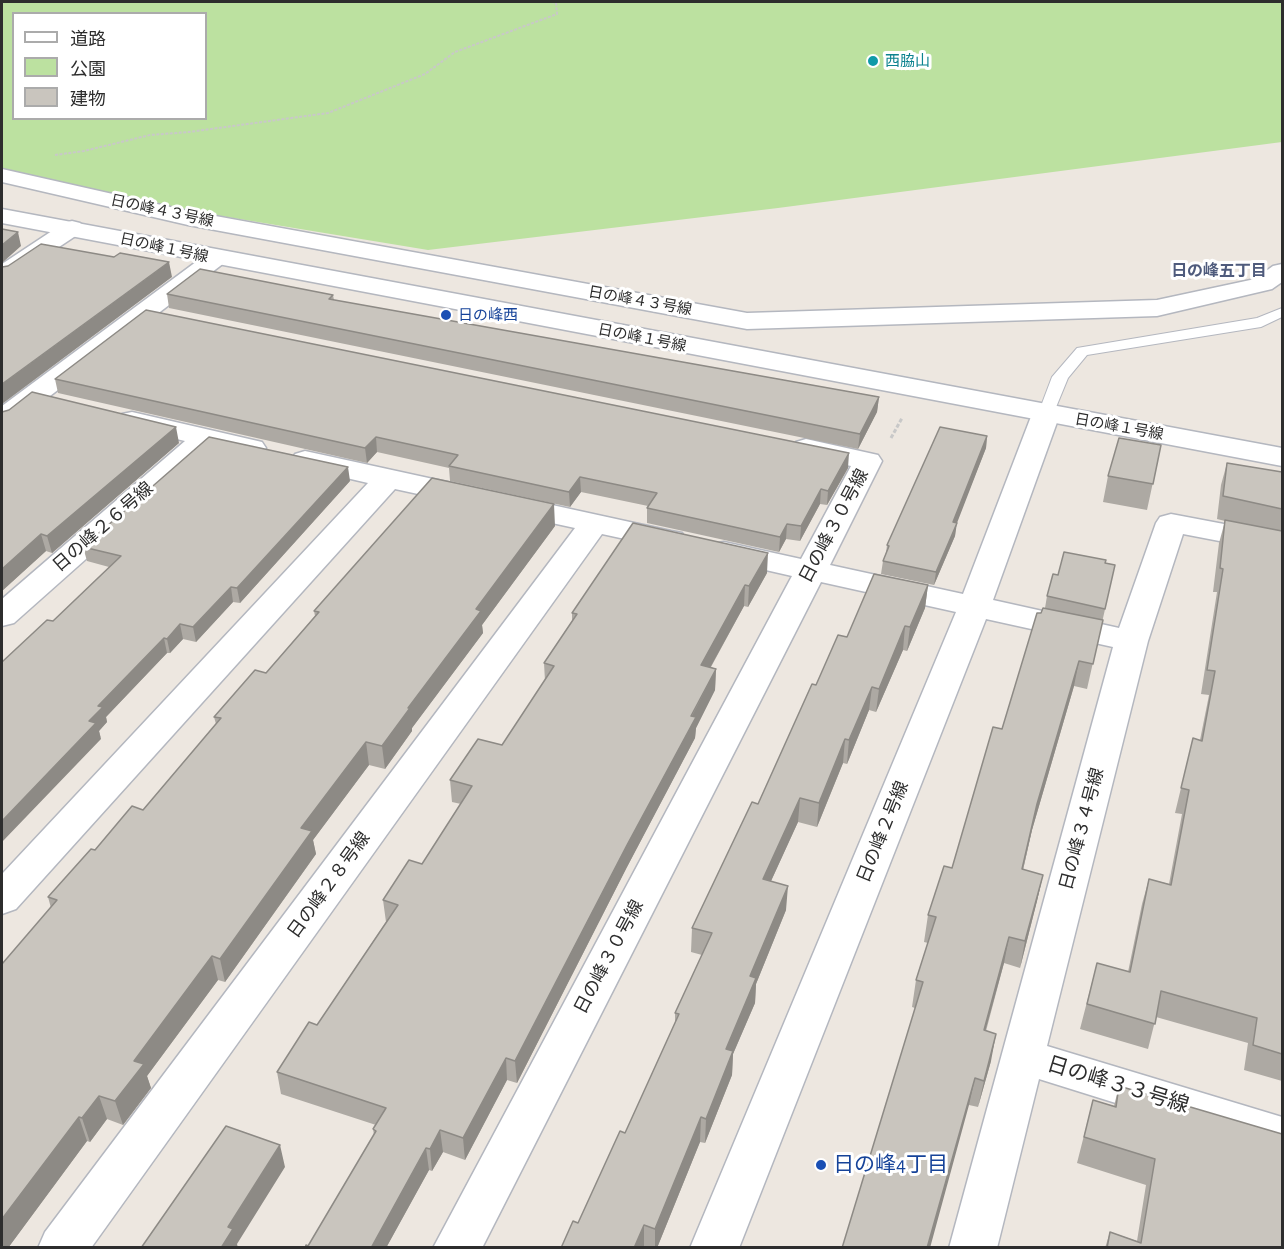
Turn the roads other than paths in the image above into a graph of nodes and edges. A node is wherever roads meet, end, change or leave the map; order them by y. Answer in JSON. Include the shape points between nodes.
{"nodes":[{"id":1,"x":2,"y":176,"type":"edge"},
{"id":2,"x":2,"y":216,"type":"edge"},
{"id":3,"x":72,"y":228,"type":"junction"},
{"id":4,"x":216,"y":258,"type":"junction"},
{"id":5,"x":1282,"y":271,"type":"edge"},
{"id":6,"x":2,"y":274,"type":"edge"},
{"id":7,"x":1282,"y":312,"type":"edge"},
{"id":8,"x":144,"y":313,"type":"junction"},
{"id":9,"x":179,"y":320,"type":"edge"},
{"id":10,"x":31,"y":397,"type":"junction"},
{"id":11,"x":66,"y":405,"type":"edge"},
{"id":12,"x":101,"y":413,"type":"edge"},
{"id":13,"x":1046,"y":414,"type":"junction"},
{"id":14,"x":2,"y":419,"type":"edge"},
{"id":15,"x":205,"y":438,"type":"junction"},
{"id":16,"x":775,"y":441,"type":"edge"},
{"id":17,"x":1282,"y":457,"type":"edge"},
{"id":18,"x":390,"y":478,"type":"junction"},
{"id":19,"x":595,"y":523,"type":"junction"},
{"id":20,"x":1282,"y":544,"type":"edge"},
{"id":21,"x":810,"y":570,"type":"junction"},
{"id":22,"x":975,"y":605,"type":"junction"},
{"id":23,"x":2,"y":616,"type":"edge"},
{"id":24,"x":1131,"y":641,"type":"junction"},
{"id":25,"x":2,"y":899,"type":"edge"},
{"id":26,"x":1023,"y":1056,"type":"junction"},
{"id":27,"x":1282,"y":1136,"type":"edge"},
{"id":28,"x":62,"y":1248,"type":"edge"},
{"id":29,"x":457,"y":1248,"type":"edge"},
{"id":30,"x":714,"y":1248,"type":"edge"},
{"id":31,"x":973,"y":1248,"type":"edge"}],
"edges":[{"from":1,"to":5,"type":"street","name":"日の峰４３号線","via":[[188,218],[747,321],[1157,308],[1263,284]]},
{"from":2,"to":3,"type":"street","name":"日の峰１号線"},
{"from":3,"to":4,"type":"street","name":"日の峰１号線"},
{"from":3,"to":6,"type":"street"},
{"from":4,"to":8,"type":"street"},
{"from":4,"to":13,"type":"street","name":"日の峰１号線"},
{"from":7,"to":13,"type":"lane","via":[[1261,322],[1082,351],[1060,377]]},
{"from":8,"to":9,"type":"street"},
{"from":8,"to":10,"type":"street"},
{"from":10,"to":11,"type":"street"},
{"from":10,"to":14,"type":"street"},
{"from":12,"to":15,"type":"street"},
{"from":13,"to":17,"type":"street","name":"日の峰１号線"},
{"from":13,"to":22,"type":"street","name":"日の峰２号線"},
{"from":15,"to":18,"type":"street"},
{"from":15,"to":23,"type":"street","name":"日の峰２６号線"},
{"from":16,"to":21,"type":"street","name":"日の峰３０号線","via":[[868,461]]},
{"from":18,"to":19,"type":"street"},
{"from":18,"to":25,"type":"street"},
{"from":19,"to":21,"type":"street"},
{"from":19,"to":28,"type":"street","name":"日の峰２８号線"},
{"from":20,"to":24,"type":"street","name":"日の峰３４号線","via":[[1171,523]]},
{"from":21,"to":22,"type":"street"},
{"from":21,"to":29,"type":"street","name":"日の峰３０号線"},
{"from":22,"to":24,"type":"street"},
{"from":22,"to":30,"type":"street","name":"日の峰２号線"},
{"from":24,"to":26,"type":"street","name":"日の峰３４号線"},
{"from":26,"to":27,"type":"street","name":"日の峰３３号線"},
{"from":26,"to":31,"type":"street","name":"日の峰３４号線"}]}
